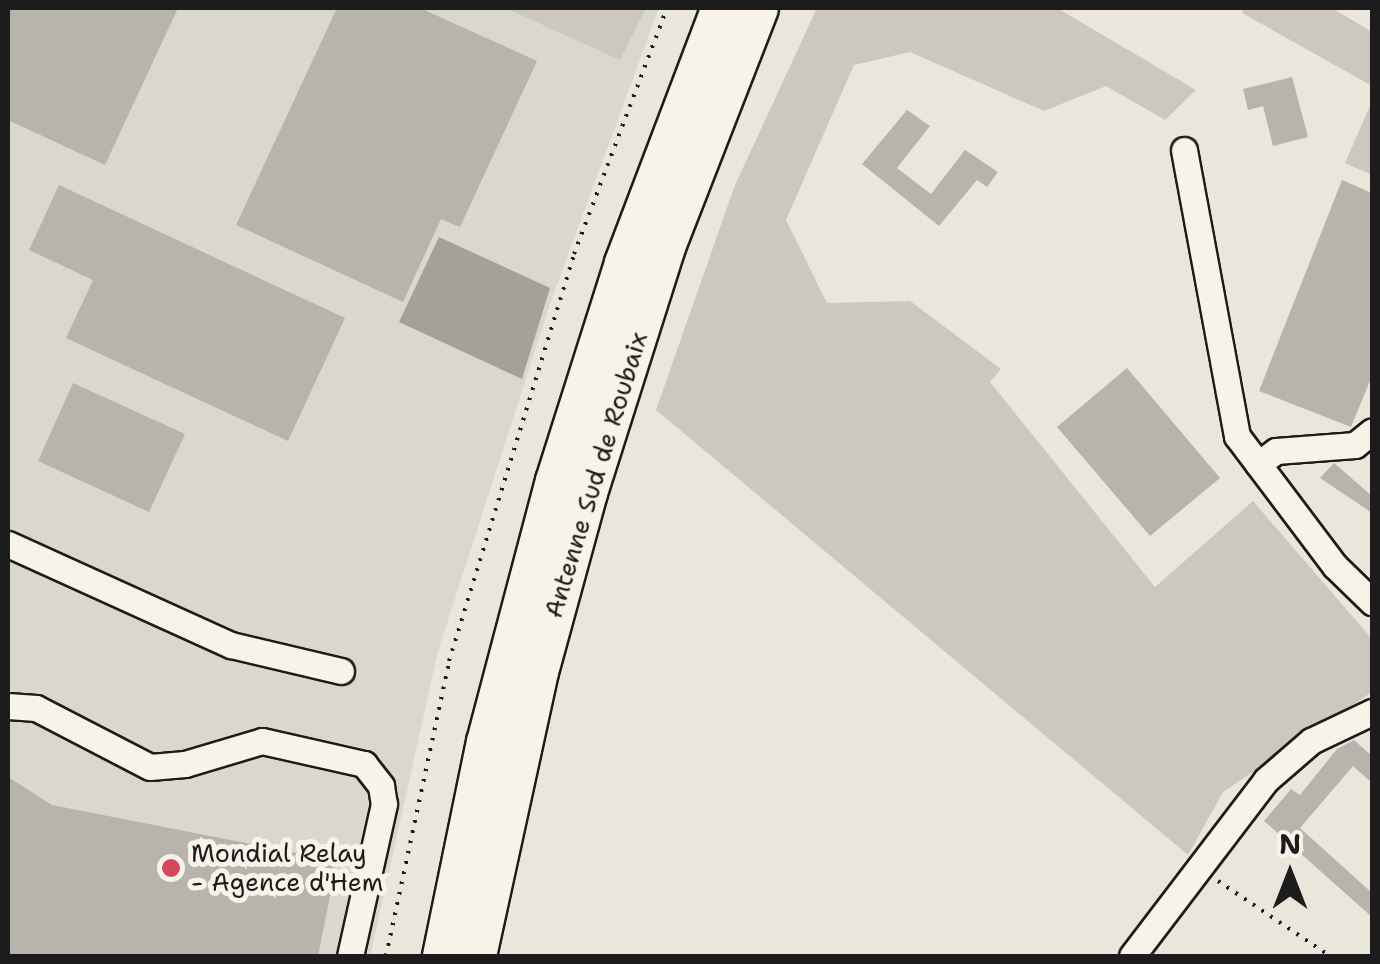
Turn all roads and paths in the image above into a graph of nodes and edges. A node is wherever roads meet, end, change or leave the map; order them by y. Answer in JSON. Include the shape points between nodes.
{"nodes":[{"id":1,"x":667,"y":8,"type":"edge"},
{"id":2,"x":721,"y":8,"type":"edge"},
{"id":3,"x":759,"y":8,"type":"edge"},
{"id":4,"x":1184,"y":150,"type":"dead end"},
{"id":5,"x":1372,"y":432,"type":"edge"},
{"id":6,"x":1258,"y":464,"type":"junction"},
{"id":7,"x":8,"y":544,"type":"edge"},
{"id":8,"x":1372,"y":602,"type":"edge"},
{"id":9,"x":342,"y":672,"type":"dead end"},
{"id":10,"x":8,"y":706,"type":"edge"},
{"id":11,"x":1372,"y":712,"type":"edge"},
{"id":12,"x":1198,"y":867,"type":"junction"},
{"id":13,"x":350,"y":956,"type":"edge"},
{"id":14,"x":386,"y":956,"type":"edge"},
{"id":15,"x":442,"y":956,"type":"edge"},
{"id":16,"x":477,"y":956,"type":"edge"},
{"id":17,"x":1132,"y":956,"type":"edge"},
{"id":18,"x":1330,"y":956,"type":"edge"}],
"edges":[{"from":1,"to":14,"type":"path","via":[[574,254],[464,610]]},
{"from":2,"to":15,"type":"highway","name":"Antenne Sud de Roubaix","via":[[629,250],[550,499],[486,742]]},
{"from":3,"to":16,"type":"highway","name":"Antenne Sud de Roubaix","via":[[666,247],[588,493],[539,672]]},
{"from":4,"to":6,"type":"street","via":[[1238,436]]},
{"from":5,"to":6,"type":"street","via":[[1355,444],[1276,450]]},
{"from":6,"to":8,"type":"street","via":[[1335,566]]},
{"from":7,"to":9,"type":"street","via":[[231,646]]},
{"from":10,"to":13,"type":"street","via":[[36,708],[150,767],[262,741],[364,764],[381,786],[384,804]]},
{"from":11,"to":12,"type":"street","via":[[1288,758]]},
{"from":12,"to":17,"type":"street"},
{"from":12,"to":18,"type":"path"}]}
